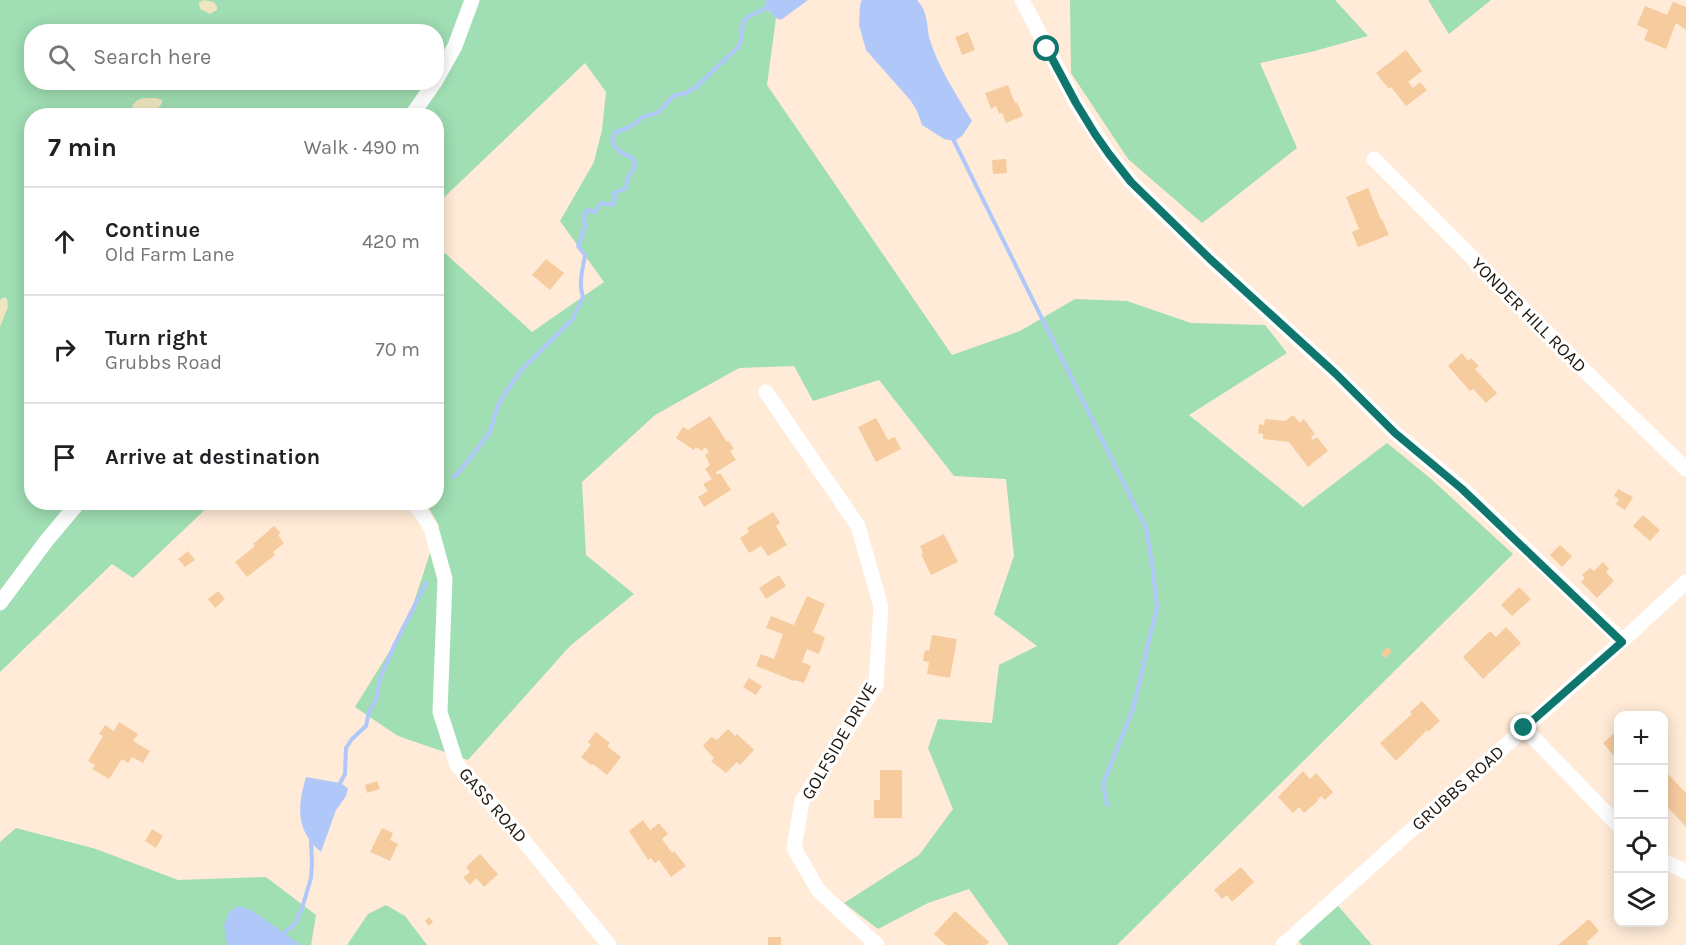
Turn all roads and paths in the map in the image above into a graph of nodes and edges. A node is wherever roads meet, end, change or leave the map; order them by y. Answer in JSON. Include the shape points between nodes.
{"nodes":[{"id":1,"x":472,"y":0,"type":"edge"},
{"id":2,"x":1022,"y":0,"type":"edge"},
{"id":3,"x":444,"y":66,"type":"edge"},
{"id":4,"x":430,"y":90,"type":"edge"},
{"id":5,"x":417,"y":108,"type":"edge"},
{"id":6,"x":1374,"y":159,"type":"dead end"},
{"id":7,"x":766,"y":392,"type":"dead end"},
{"id":8,"x":1686,"y":470,"type":"edge"},
{"id":9,"x":72,"y":510,"type":"edge"},
{"id":10,"x":419,"y":510,"type":"edge"},
{"id":11,"x":1686,"y":582,"type":"edge"},
{"id":12,"x":0,"y":603,"type":"edge"},
{"id":13,"x":1622,"y":642,"type":"junction"},
{"id":14,"x":1524,"y":728,"type":"junction"},
{"id":15,"x":1614,"y":821,"type":"edge"},
{"id":16,"x":1668,"y":863,"type":"edge"},
{"id":17,"x":1686,"y":872,"type":"edge"},
{"id":18,"x":609,"y":945,"type":"edge"},
{"id":19,"x":877,"y":945,"type":"edge"},
{"id":20,"x":1283,"y":945,"type":"edge"}],
"edges":[{"from":1,"to":3,"type":"street"},
{"from":2,"to":13,"type":"street","via":[[1076,103],[1131,182]]},
{"from":4,"to":5,"type":"street"},
{"from":6,"to":8,"type":"street","name":"YONDER HILL ROAD"},
{"from":7,"to":19,"type":"street","name":"GOLFSIDE DRIVE","via":[[858,526],[881,608],[876,685],[802,801],[794,849],[818,890]]},
{"from":9,"to":12,"type":"street"},
{"from":10,"to":18,"type":"street","name":"GASS ROAD","via":[[430,528],[445,579],[440,712],[457,765]]},
{"from":11,"to":13,"type":"street","name":"GRUBBS ROAD"},
{"from":13,"to":14,"type":"street","name":"GRUBBS ROAD"},
{"from":14,"to":15,"type":"street"},
{"from":14,"to":20,"type":"street","name":"GRUBBS ROAD"},
{"from":16,"to":17,"type":"street"}]}
